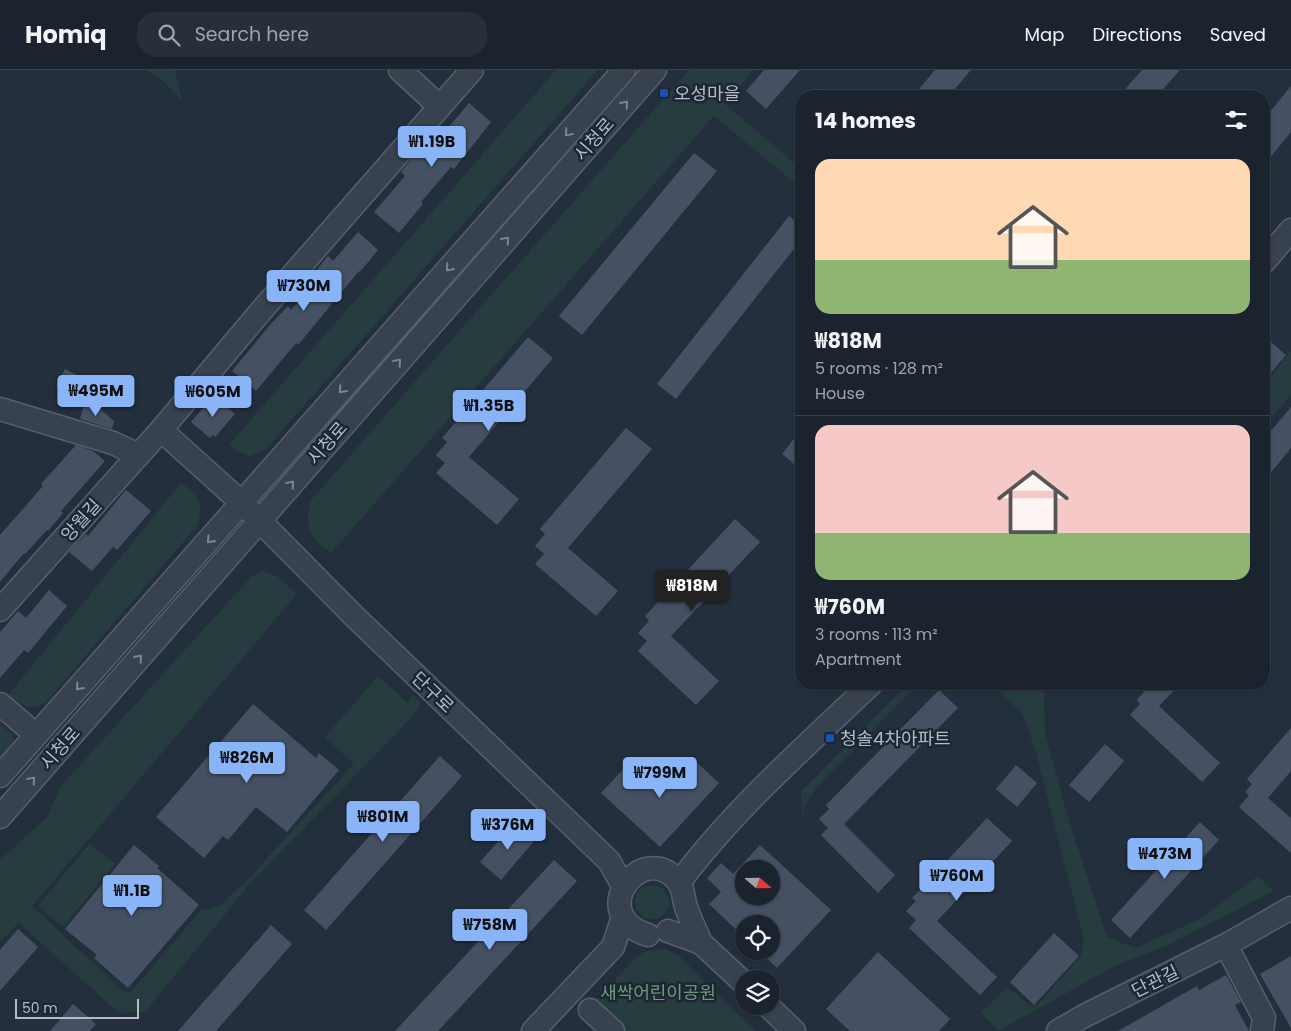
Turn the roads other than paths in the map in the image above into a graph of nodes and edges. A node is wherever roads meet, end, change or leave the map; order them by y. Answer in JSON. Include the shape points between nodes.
{"nodes":[{"id":1,"x":400,"y":70,"type":"edge"},
{"id":2,"x":472,"y":70,"type":"edge"},
{"id":3,"x":624,"y":70,"type":"edge"},
{"id":4,"x":655,"y":70,"type":"edge"},
{"id":5,"x":439,"y":106,"type":"junction"},
{"id":6,"x":1291,"y":230,"type":"edge"},
{"id":7,"x":1270,"y":255,"type":"edge"},
{"id":8,"x":0,"y":409,"type":"edge"},
{"id":9,"x":161,"y":430,"type":"junction"},
{"id":10,"x":139,"y":455,"type":"junction"},
{"id":11,"x":242,"y":503,"type":"junction"},
{"id":12,"x":259,"y":520,"type":"junction"},
{"id":13,"x":0,"y":610,"type":"edge"},
{"id":14,"x":865,"y":690,"type":"edge"},
{"id":15,"x":0,"y":704,"type":"edge"},
{"id":16,"x":36,"y":735,"type":"junction"},
{"id":17,"x":0,"y":776,"type":"edge"},
{"id":18,"x":0,"y":817,"type":"edge"},
{"id":19,"x":700,"y":853,"type":"junction"},
{"id":20,"x":661,"y":870,"type":"junction"},
{"id":21,"x":631,"y":879,"type":"junction"},
{"id":22,"x":679,"y":883,"type":"junction"},
{"id":23,"x":685,"y":904,"type":"junction"},
{"id":24,"x":1291,"y":908,"type":"edge"},
{"id":25,"x":623,"y":917,"type":"junction"},
{"id":26,"x":658,"y":933,"type":"junction"},
{"id":27,"x":701,"y":943,"type":"junction"},
{"id":28,"x":1226,"y":945,"type":"junction"},
{"id":29,"x":613,"y":947,"type":"junction"},
{"id":30,"x":735,"y":975,"type":"edge"},
{"id":31,"x":590,"y":1010,"type":"dead end"},
{"id":32,"x":777,"y":1015,"type":"edge"},
{"id":33,"x":1088,"y":1024,"type":"edge"},
{"id":34,"x":533,"y":1031,"type":"edge"},
{"id":35,"x":612,"y":1031,"type":"edge"},
{"id":36,"x":794,"y":1031,"type":"edge"},
{"id":37,"x":1058,"y":1031,"type":"edge"},
{"id":38,"x":1262,"y":1031,"type":"edge"}],
"edges":[{"from":1,"to":5,"type":"street"},
{"from":2,"to":5,"type":"street","name":"앙월길"},
{"from":3,"to":11,"type":"street","name":"시청로","one_way":true},
{"from":12,"to":4,"type":"street","name":"시청로","one_way":true},
{"from":5,"to":9,"type":"street","name":"앙월길"},
{"from":6,"to":7,"type":"street"},
{"from":8,"to":10,"type":"street","via":[[113,443]]},
{"from":9,"to":10,"type":"street","name":"앙월길"},
{"from":9,"to":11,"type":"street"},
{"from":10,"to":13,"type":"street","name":"앙월길"},
{"from":11,"to":12,"type":"street","name":"단구로"},
{"from":11,"to":16,"type":"street","name":"시청로","one_way":true},
{"from":18,"to":12,"type":"street","name":"시청로","one_way":true},
{"from":12,"to":21,"type":"street","name":"단구로","via":[[355,617]]},
{"from":14,"to":19,"type":"street"},
{"from":15,"to":16,"type":"street"},
{"from":16,"to":17,"type":"street","name":"시청로"},
{"from":19,"to":20,"type":"street"},
{"from":19,"to":22,"type":"street"},
{"from":20,"to":21,"type":"street","via":[[650,869]]},
{"from":20,"to":22,"type":"street"},
{"from":21,"to":25,"type":"street","via":[[619,902]]},
{"from":22,"to":23,"type":"street"},
{"from":23,"to":26,"type":"street","via":[[677,924]]},
{"from":23,"to":27,"type":"street"},
{"from":24,"to":28,"type":"street","name":"단관길"},
{"from":25,"to":26,"type":"street","via":[[633,929]]},
{"from":25,"to":29,"type":"street"},
{"from":26,"to":27,"type":"street"},
{"from":26,"to":29,"type":"street"},
{"from":27,"to":30,"type":"street"},
{"from":28,"to":33,"type":"street","name":"단관길"},
{"from":28,"to":38,"type":"street","via":[[1264,1018]]},
{"from":29,"to":34,"type":"street"},
{"from":31,"to":35,"type":"street"},
{"from":32,"to":36,"type":"street"},
{"from":33,"to":37,"type":"street","name":"단관길"}]}
